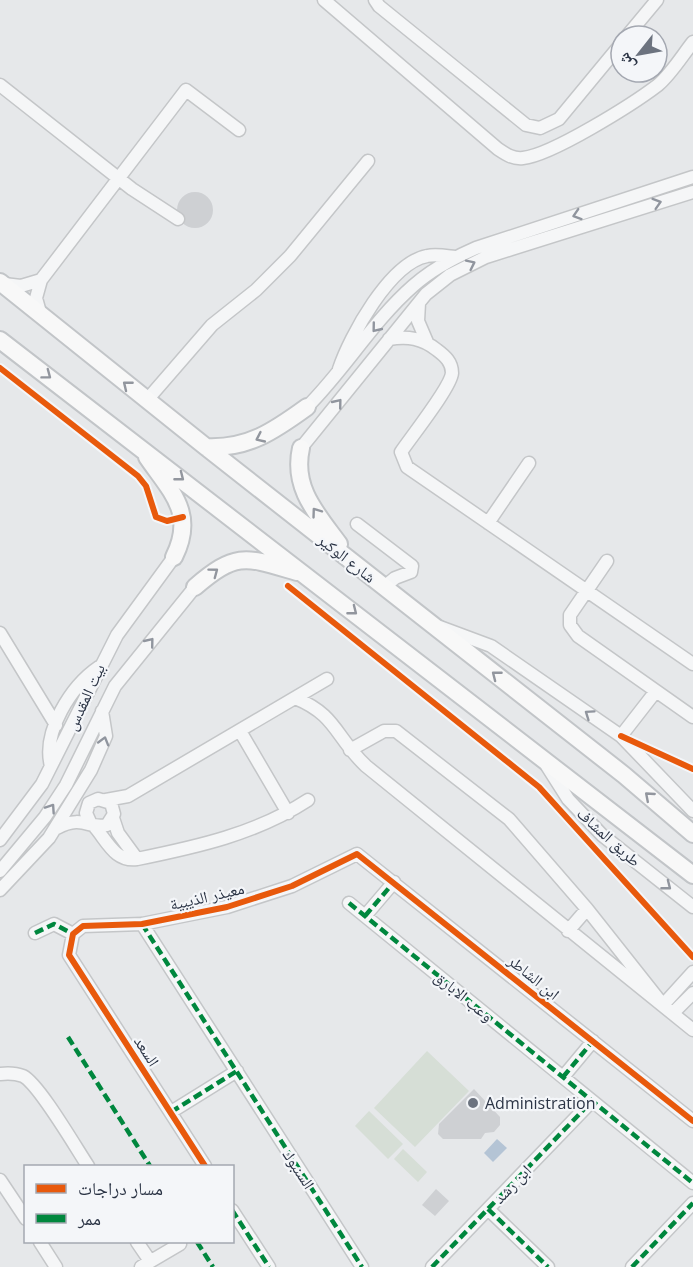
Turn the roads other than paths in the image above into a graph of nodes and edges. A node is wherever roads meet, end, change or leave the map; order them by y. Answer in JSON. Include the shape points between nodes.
{"nodes":[{"id":1,"x":324,"y":0,"type":"edge"},
{"id":2,"x":375,"y":0,"type":"edge"},
{"id":3,"x":657,"y":0,"type":"edge"},
{"id":4,"x":637,"y":24,"type":"edge"},
{"id":5,"x":693,"y":42,"type":"edge"},
{"id":6,"x":609,"y":59,"type":"edge"},
{"id":7,"x":0,"y":85,"type":"edge"},
{"id":8,"x":239,"y":130,"type":"dead end"},
{"id":9,"x":368,"y":161,"type":"dead end"},
{"id":10,"x":693,"y":177,"type":"edge"},
{"id":11,"x":119,"y":178,"type":"junction"},
{"id":12,"x":691,"y":193,"type":"edge"},
{"id":13,"x":693,"y":207,"type":"edge"},
{"id":14,"x":178,"y":219,"type":"dead end"},
{"id":15,"x":455,"y":257,"type":"junction"},
{"id":16,"x":41,"y":280,"type":"junction"},
{"id":17,"x":1,"y":283,"type":"edge"},
{"id":18,"x":397,"y":302,"type":"junction"},
{"id":19,"x":419,"y":303,"type":"junction"},
{"id":20,"x":410,"y":313,"type":"junction"},
{"id":21,"x":41,"y":316,"type":"junction"},
{"id":22,"x":0,"y":339,"type":"edge"},
{"id":23,"x":389,"y":339,"type":"junction"},
{"id":24,"x":427,"y":342,"type":"junction"},
{"id":25,"x":335,"y":379,"type":"junction"},
{"id":26,"x":147,"y":400,"type":"junction"},
{"id":27,"x":307,"y":407,"type":"joint"},
{"id":28,"x":140,"y":446,"type":"junction"},
{"id":29,"x":206,"y":447,"type":"junction"},
{"id":30,"x":301,"y":448,"type":"joint"},
{"id":31,"x":528,"y":463,"type":"dead end"},
{"id":32,"x":357,"y":524,"type":"dead end"},
{"id":33,"x":488,"y":524,"type":"junction"},
{"id":34,"x":174,"y":557,"type":"joint"},
{"id":35,"x":350,"y":560,"type":"junction"},
{"id":36,"x":607,"y":561,"type":"dead end"},
{"id":37,"x":307,"y":575,"type":"junction"},
{"id":38,"x":195,"y":587,"type":"joint"},
{"id":39,"x":384,"y":587,"type":"junction"},
{"id":40,"x":586,"y":591,"type":"junction"},
{"id":41,"x":430,"y":624,"type":"junction"},
{"id":42,"x":0,"y":633,"type":"edge"},
{"id":43,"x":693,"y":664,"type":"edge"},
{"id":44,"x":99,"y":668,"type":"junction"},
{"id":45,"x":327,"y":679,"type":"dead end"},
{"id":46,"x":656,"y":691,"type":"junction"},
{"id":47,"x":39,"y":698,"type":"junction"},
{"id":48,"x":295,"y":698,"type":"junction"},
{"id":49,"x":67,"y":699,"type":"junction"},
{"id":50,"x":102,"y":711,"type":"junction"},
{"id":51,"x":693,"y":717,"type":"edge"},
{"id":52,"x":56,"y":725,"type":"junction"},
{"id":53,"x":240,"y":731,"type":"junction"},
{"id":54,"x":621,"y":736,"type":"junction"},
{"id":55,"x":350,"y":750,"type":"junction"},
{"id":56,"x":540,"y":755,"type":"junction"},
{"id":57,"x":51,"y":766,"type":"junction"},
{"id":58,"x":91,"y":770,"type":"junction"},
{"id":59,"x":128,"y":796,"type":"junction"},
{"id":60,"x":105,"y":799,"type":"junction"},
{"id":61,"x":308,"y":800,"type":"dead end"},
{"id":62,"x":693,"y":811,"type":"edge"},
{"id":63,"x":288,"y":813,"type":"junction"},
{"id":64,"x":114,"y":816,"type":"junction"},
{"id":65,"x":91,"y":824,"type":"junction"},
{"id":66,"x":57,"y":828,"type":"junction"},
{"id":67,"x":693,"y":834,"type":"edge"},
{"id":68,"x":49,"y":838,"type":"junction"},
{"id":69,"x":0,"y":840,"type":"edge"},
{"id":70,"x":357,"y":854,"type":"joint"},
{"id":71,"x":15,"y":855,"type":"junction"},
{"id":72,"x":137,"y":860,"type":"junction"},
{"id":73,"x":0,"y":871,"type":"edge"},
{"id":74,"x":693,"y":875,"type":"edge"},
{"id":75,"x":394,"y":882,"type":"junction"},
{"id":76,"x":0,"y":890,"type":"edge"},
{"id":77,"x":349,"y":903,"type":"dead end"},
{"id":78,"x":693,"y":907,"type":"edge"},
{"id":79,"x":586,"y":909,"type":"junction"},
{"id":80,"x":365,"y":916,"type":"junction"},
{"id":81,"x":142,"y":924,"type":"junction"},
{"id":82,"x":568,"y":931,"type":"junction"},
{"id":83,"x":35,"y":933,"type":"dead end"},
{"id":84,"x":73,"y":934,"type":"junction"},
{"id":85,"x":693,"y":972,"type":"edge"},
{"id":86,"x":693,"y":993,"type":"edge"},
{"id":87,"x":663,"y":1005,"type":"junction"},
{"id":88,"x":674,"y":1013,"type":"junction"},
{"id":89,"x":693,"y":1030,"type":"edge"},
{"id":90,"x":593,"y":1041,"type":"junction"},
{"id":91,"x":237,"y":1071,"type":"junction"},
{"id":92,"x":0,"y":1074,"type":"edge"},
{"id":93,"x":563,"y":1077,"type":"junction"},
{"id":94,"x":592,"y":1101,"type":"junction"},
{"id":95,"x":171,"y":1112,"type":"junction"},
{"id":96,"x":693,"y":1121,"type":"edge"},
{"id":97,"x":87,"y":1165,"type":"edge"},
{"id":98,"x":204,"y":1165,"type":"edge"},
{"id":99,"x":0,"y":1180,"type":"edge"},
{"id":100,"x":693,"y":1183,"type":"edge"},
{"id":101,"x":693,"y":1203,"type":"edge"},
{"id":102,"x":488,"y":1209,"type":"junction"},
{"id":103,"x":234,"y":1213,"type":"edge"},
{"id":104,"x":24,"y":1217,"type":"edge"},
{"id":105,"x":41,"y":1243,"type":"edge"},
{"id":106,"x":137,"y":1243,"type":"edge"},
{"id":107,"x":180,"y":1244,"type":"dead end"},
{"id":108,"x":146,"y":1264,"type":"edge"},
{"id":109,"x":56,"y":1267,"type":"edge"},
{"id":110,"x":269,"y":1267,"type":"edge"},
{"id":111,"x":362,"y":1267,"type":"edge"},
{"id":112,"x":432,"y":1267,"type":"edge"},
{"id":113,"x":549,"y":1267,"type":"edge"},
{"id":114,"x":632,"y":1267,"type":"edge"}],
"edges":[{"from":1,"to":5,"type":"street","via":[[512,158],[543,152],[629,104],[659,84]]},
{"from":2,"to":6,"type":"street","via":[[526,125],[540,128],[559,119]]},
{"from":3,"to":4,"type":"street"},
{"from":7,"to":11,"type":"street"},
{"from":8,"to":11,"type":"street","via":[[186,90]]},
{"from":9,"to":26,"type":"street","via":[[285,262],[207,330]]},
{"from":10,"to":15,"type":"street","one_way":true},
{"from":11,"to":14,"type":"street"},
{"from":11,"to":16,"type":"street"},
{"from":12,"to":13,"type":"street"},
{"from":19,"to":12,"type":"street","one_way":true,"via":[[450,275],[486,257]]},
{"from":15,"to":18,"type":"street","via":[[426,275]]},
{"from":15,"to":25,"type":"street","via":[[427,256],[404,269],[355,328]]},
{"from":16,"to":17,"type":"street","via":[[21,286]]},
{"from":16,"to":21,"type":"street","via":[[36,298]]},
{"from":17,"to":21,"type":"main road","name":"شارع الوكير"},
{"from":18,"to":20,"type":"street"},
{"from":18,"to":25,"type":"street","one_way":true},
{"from":19,"to":20,"type":"street"},
{"from":19,"to":24,"type":"street","via":[[418,321]]},
{"from":20,"to":23,"type":"street"},
{"from":26,"to":21,"type":"main road","name":"شارع الوكير","one_way":true},
{"from":22,"to":28,"type":"main road","one_way":true},
{"from":23,"to":24,"type":"street"},
{"from":30,"to":23,"type":"street","one_way":true},
{"from":24,"to":33,"type":"street","via":[[447,358],[451,376],[401,452],[402,458],[411,470]]},
{"from":25,"to":27,"type":"street"},
{"from":26,"to":29,"type":"main road","name":"شارع الوكير"},
{"from":27,"to":29,"type":"main road","one_way":true,"via":[[256,440],[231,447]]},
{"from":28,"to":34,"type":"main road","via":[[181,510],[184,535]]},
{"from":28,"to":37,"type":"main road","one_way":true},
{"from":29,"to":35,"type":"main road","name":"شارع الوكير"},
{"from":35,"to":30,"type":"main road","one_way":true,"via":[[304,493],[298,467]]},
{"from":31,"to":33,"type":"street"},
{"from":32,"to":39,"type":"street","via":[[412,566],[411,572]]},
{"from":33,"to":40,"type":"street"},
{"from":34,"to":44,"type":"street","name":"بيت المقدس","via":[[127,619]]},
{"from":35,"to":39,"type":"main road","name":"شارع الوكير"},
{"from":36,"to":40,"type":"street"},
{"from":38,"to":37,"type":"main road","one_way":true,"via":[[218,568],[242,560],[261,561]]},
{"from":37,"to":56,"type":"main road","one_way":true},
{"from":50,"to":38,"type":"street","name":"بيت المقدس","one_way":true,"via":[[123,675]]},
{"from":39,"to":41,"type":"main road","name":"شارع الوكير"},
{"from":40,"to":43,"type":"street"},
{"from":40,"to":46,"type":"street","via":[[570,615],[574,633]]},
{"from":54,"to":41,"type":"street","one_way":true,"via":[[491,646]]},
{"from":67,"to":41,"type":"main road","name":"شارع الوكير","one_way":true,"via":[[624,775]]},
{"from":42,"to":47,"type":"street"},
{"from":44,"to":49,"type":"street","via":[[84,678]]},
{"from":44,"to":57,"type":"street","name":"بيت المقدس"},
{"from":45,"to":48,"type":"street"},
{"from":46,"to":51,"type":"street"},
{"from":46,"to":54,"type":"street"},
{"from":47,"to":49,"type":"street","via":[[56,704]]},
{"from":47,"to":52,"type":"street"},
{"from":48,"to":53,"type":"street"},
{"from":48,"to":55,"type":"street","via":[[328,716]]},
{"from":49,"to":52,"type":"street"},
{"from":58,"to":50,"type":"street","name":"بيت المقدس","one_way":true,"via":[[106,736]]},
{"from":71,"to":50,"type":"street","name":"بيت المقدس","one_way":true,"via":[[66,785]]},
{"from":52,"to":57,"type":"street","via":[[49,744]]},
{"from":53,"to":59,"type":"street"},
{"from":53,"to":63,"type":"street"},
{"from":54,"to":62,"type":"street"},
{"from":55,"to":79,"type":"street","via":[[384,731],[396,731],[509,819]]},
{"from":55,"to":82,"type":"street"},
{"from":56,"to":74,"type":"main road"},
{"from":56,"to":78,"type":"street","name":"طريق المشاف","one_way":true,"via":[[585,819]]},
{"from":57,"to":69,"type":"street","name":"بيت المقدس","via":[[31,801]]},
{"from":58,"to":60,"type":"street","via":[[96,789]]},
{"from":58,"to":66,"type":"street","name":"بيت المقدس"},
{"from":59,"to":60,"type":"street"},
{"from":59,"to":64,"type":"street"},
{"from":60,"to":64,"type":"street","via":[[111,803]]},
{"from":60,"to":65,"type":"street","via":[[89,803],[86,813]]},
{"from":61,"to":63,"type":"street"},
{"from":63,"to":72,"type":"street","via":[[224,839]]},
{"from":64,"to":65,"type":"street","via":[[107,825]]},
{"from":64,"to":72,"type":"street","via":[[124,842]]},
{"from":65,"to":66,"type":"street","via":[[76,821]]},
{"from":65,"to":72,"type":"street","via":[[123,859]]},
{"from":66,"to":68,"type":"street","name":"بيت المقدس"},
{"from":68,"to":71,"type":"street"},
{"from":68,"to":76,"type":"street","name":"بيت المقدس"},
{"from":70,"to":75,"type":"street","name":"ابن الشاطر"},
{"from":70,"to":81,"type":"street","name":"معيذر الذيبية","via":[[262,896]]},
{"from":71,"to":73,"type":"street","name":"بيت المقدس"},
{"from":75,"to":80,"type":"street"},
{"from":75,"to":90,"type":"street","name":"ابن الشاطر"},
{"from":77,"to":80,"type":"street","name":"وعب الابارق"},
{"from":79,"to":82,"type":"street"},
{"from":79,"to":87,"type":"street"},
{"from":80,"to":93,"type":"street","name":"وعب الابارق"},
{"from":81,"to":84,"type":"street","name":"معيذر الذيبية","via":[[83,926]]},
{"from":81,"to":91,"type":"street","name":"السنبوك"},
{"from":82,"to":87,"type":"street"},
{"from":83,"to":84,"type":"street","via":[[54,924]]},
{"from":84,"to":95,"type":"street","name":"السعد","via":[[69,955]]},
{"from":85,"to":87,"type":"street"},
{"from":86,"to":88,"type":"street"},
{"from":87,"to":88,"type":"street"},
{"from":88,"to":89,"type":"street"},
{"from":90,"to":93,"type":"street"},
{"from":90,"to":96,"type":"street","name":"ابن الشاطر"},
{"from":91,"to":95,"type":"street"},
{"from":91,"to":111,"type":"street","name":"السنبوك"},
{"from":92,"to":97,"type":"street","via":[[25,1077],[36,1088]]},
{"from":93,"to":94,"type":"street","name":"وعب الابارق"},
{"from":94,"to":100,"type":"street","name":"وعب الابارق"},
{"from":94,"to":102,"type":"street","name":"ابن رشد"},
{"from":95,"to":98,"type":"street","name":"السعد"},
{"from":99,"to":104,"type":"street"},
{"from":101,"to":114,"type":"street"},
{"from":102,"to":112,"type":"street","name":"ابن رشد"},
{"from":102,"to":113,"type":"street"},
{"from":103,"to":110,"type":"street"},
{"from":105,"to":109,"type":"street"},
{"from":106,"to":108,"type":"street"},
{"from":107,"to":108,"type":"street"}]}
